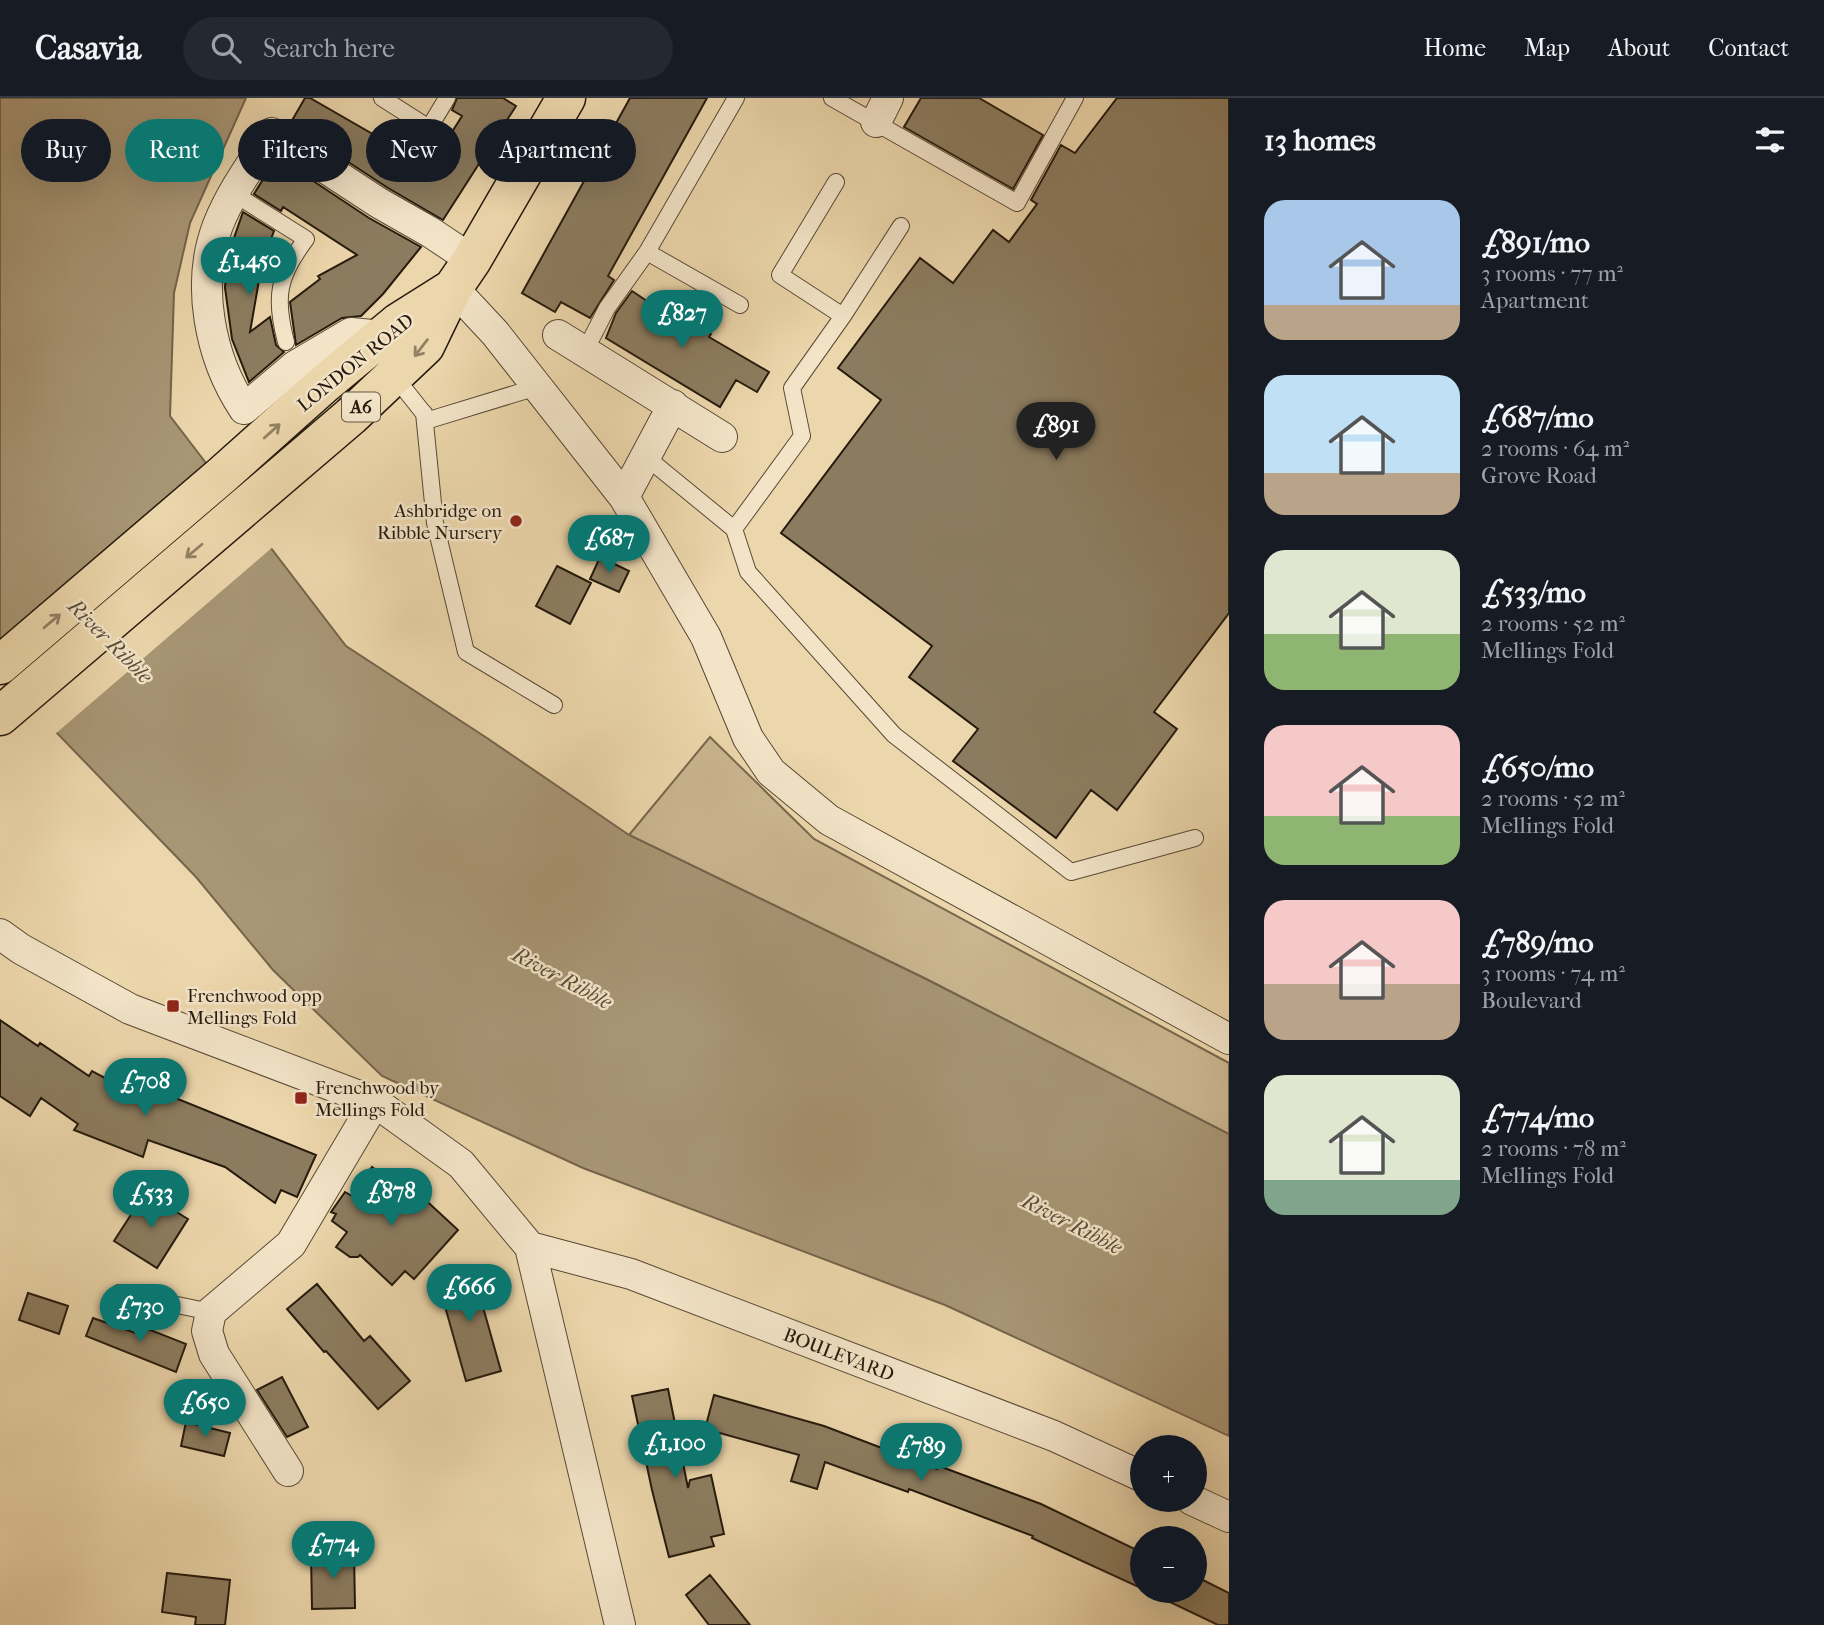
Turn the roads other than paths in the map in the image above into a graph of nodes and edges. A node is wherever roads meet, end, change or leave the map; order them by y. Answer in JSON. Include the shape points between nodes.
{"nodes":[{"id":1,"x":382,"y":98,"type":"edge"},
{"id":2,"x":447,"y":98,"type":"edge"},
{"id":3,"x":736,"y":98,"type":"edge"},
{"id":4,"x":832,"y":98,"type":"edge"},
{"id":5,"x":1075,"y":98,"type":"edge"},
{"id":6,"x":555,"y":102,"type":"edge"},
{"id":7,"x":882,"y":110,"type":"edge"},
{"id":8,"x":836,"y":182,"type":"dead end"},
{"id":9,"x":233,"y":193,"type":"junction"},
{"id":10,"x":901,"y":226,"type":"dead end"},
{"id":11,"x":647,"y":252,"type":"junction"},
{"id":12,"x":463,"y":274,"type":"junction"},
{"id":13,"x":740,"y":305,"type":"dead end"},
{"id":14,"x":843,"y":316,"type":"junction"},
{"id":15,"x":383,"y":335,"type":"junction"},
{"id":16,"x":558,"y":335,"type":"dead end"},
{"id":17,"x":286,"y":342,"type":"dead end"},
{"id":18,"x":585,"y":351,"type":"junction"},
{"id":19,"x":395,"y":377,"type":"junction"},
{"id":20,"x":537,"y":387,"type":"junction"},
{"id":21,"x":673,"y":405,"type":"junction"},
{"id":22,"x":424,"y":413,"type":"junction"},
{"id":23,"x":722,"y":437,"type":"dead end"},
{"id":24,"x":646,"y":457,"type":"junction"},
{"id":25,"x":624,"y":497,"type":"junction"},
{"id":26,"x":734,"y":529,"type":"junction"},
{"id":27,"x":0,"y":665,"type":"edge"},
{"id":28,"x":554,"y":705,"type":"dead end"},
{"id":29,"x":2,"y":714,"type":"edge"},
{"id":30,"x":1195,"y":838,"type":"dead end"},
{"id":31,"x":0,"y":934,"type":"edge"},
{"id":32,"x":1229,"y":1039,"type":"edge"},
{"id":33,"x":374,"y":1102,"type":"junction"},
{"id":34,"x":530,"y":1247,"type":"junction"},
{"id":35,"x":119,"y":1293,"type":"dead end"},
{"id":36,"x":211,"y":1312,"type":"junction"},
{"id":37,"x":288,"y":1471,"type":"dead end"},
{"id":38,"x":1130,"y":1471,"type":"edge"},
{"id":39,"x":1207,"y":1507,"type":"edge"},
{"id":40,"x":1229,"y":1517,"type":"edge"},
{"id":41,"x":620,"y":1625,"type":"edge"}],
"edges":[{"from":1,"to":2,"type":"lane","via":[[429,128]]},
{"from":3,"to":11,"type":"lane"},
{"from":4,"to":7,"type":"lane"},
{"from":5,"to":7,"type":"lane","via":[[1017,203]]},
{"from":6,"to":12,"type":"highway","number":"A6"},
{"from":8,"to":14,"type":"lane","via":[[779,275]]},
{"from":9,"to":12,"type":"street","via":[[272,133],[430,232]]},
{"from":9,"to":15,"type":"street","via":[[211,248],[208,298],[216,349],[244,409],[295,366],[351,333]]},
{"from":9,"to":17,"type":"lane","via":[[306,239],[289,261],[278,292]]},
{"from":10,"to":14,"type":"lane"},
{"from":11,"to":13,"type":"lane"},
{"from":11,"to":18,"type":"lane","via":[[607,308]]},
{"from":12,"to":15,"type":"highway","name":"LONDON ROAD","number":"A6"},
{"from":12,"to":19,"type":"highway","name":"LONDON ROAD","number":"A6","one_way":true,"via":[[425,346]]},
{"from":12,"to":20,"type":"street","via":[[495,333]]},
{"from":14,"to":26,"type":"lane","via":[[792,388],[802,436]]},
{"from":27,"to":15,"type":"highway","name":"LONDON ROAD","number":"A6","one_way":true},
{"from":16,"to":18,"type":"street"},
{"from":18,"to":21,"type":"street"},
{"from":19,"to":22,"type":"lane"},
{"from":19,"to":29,"type":"highway","name":"LONDON ROAD","number":"A6","one_way":true},
{"from":20,"to":22,"type":"lane","via":[[429,420]]},
{"from":20,"to":25,"type":"street"},
{"from":21,"to":23,"type":"street"},
{"from":21,"to":24,"type":"street"},
{"from":22,"to":28,"type":"lane","via":[[435,523],[466,652]]},
{"from":24,"to":25,"type":"street"},
{"from":24,"to":26,"type":"lane"},
{"from":25,"to":32,"type":"street","via":[[706,637],[748,738],[771,772],[829,820]]},
{"from":26,"to":30,"type":"lane","via":[[748,572],[894,735],[1071,872]]},
{"from":31,"to":33,"type":"street","via":[[130,1009]]},
{"from":33,"to":34,"type":"street","via":[[461,1164]]},
{"from":33,"to":36,"type":"street","via":[[291,1244]]},
{"from":34,"to":38,"type":"street","name":"BOULEVARD","via":[[631,1274],[1054,1436]]},
{"from":34,"to":41,"type":"street"},
{"from":35,"to":36,"type":"lane"},
{"from":36,"to":37,"type":"street","via":[[207,1331],[214,1354]]},
{"from":39,"to":40,"type":"street"}]}
